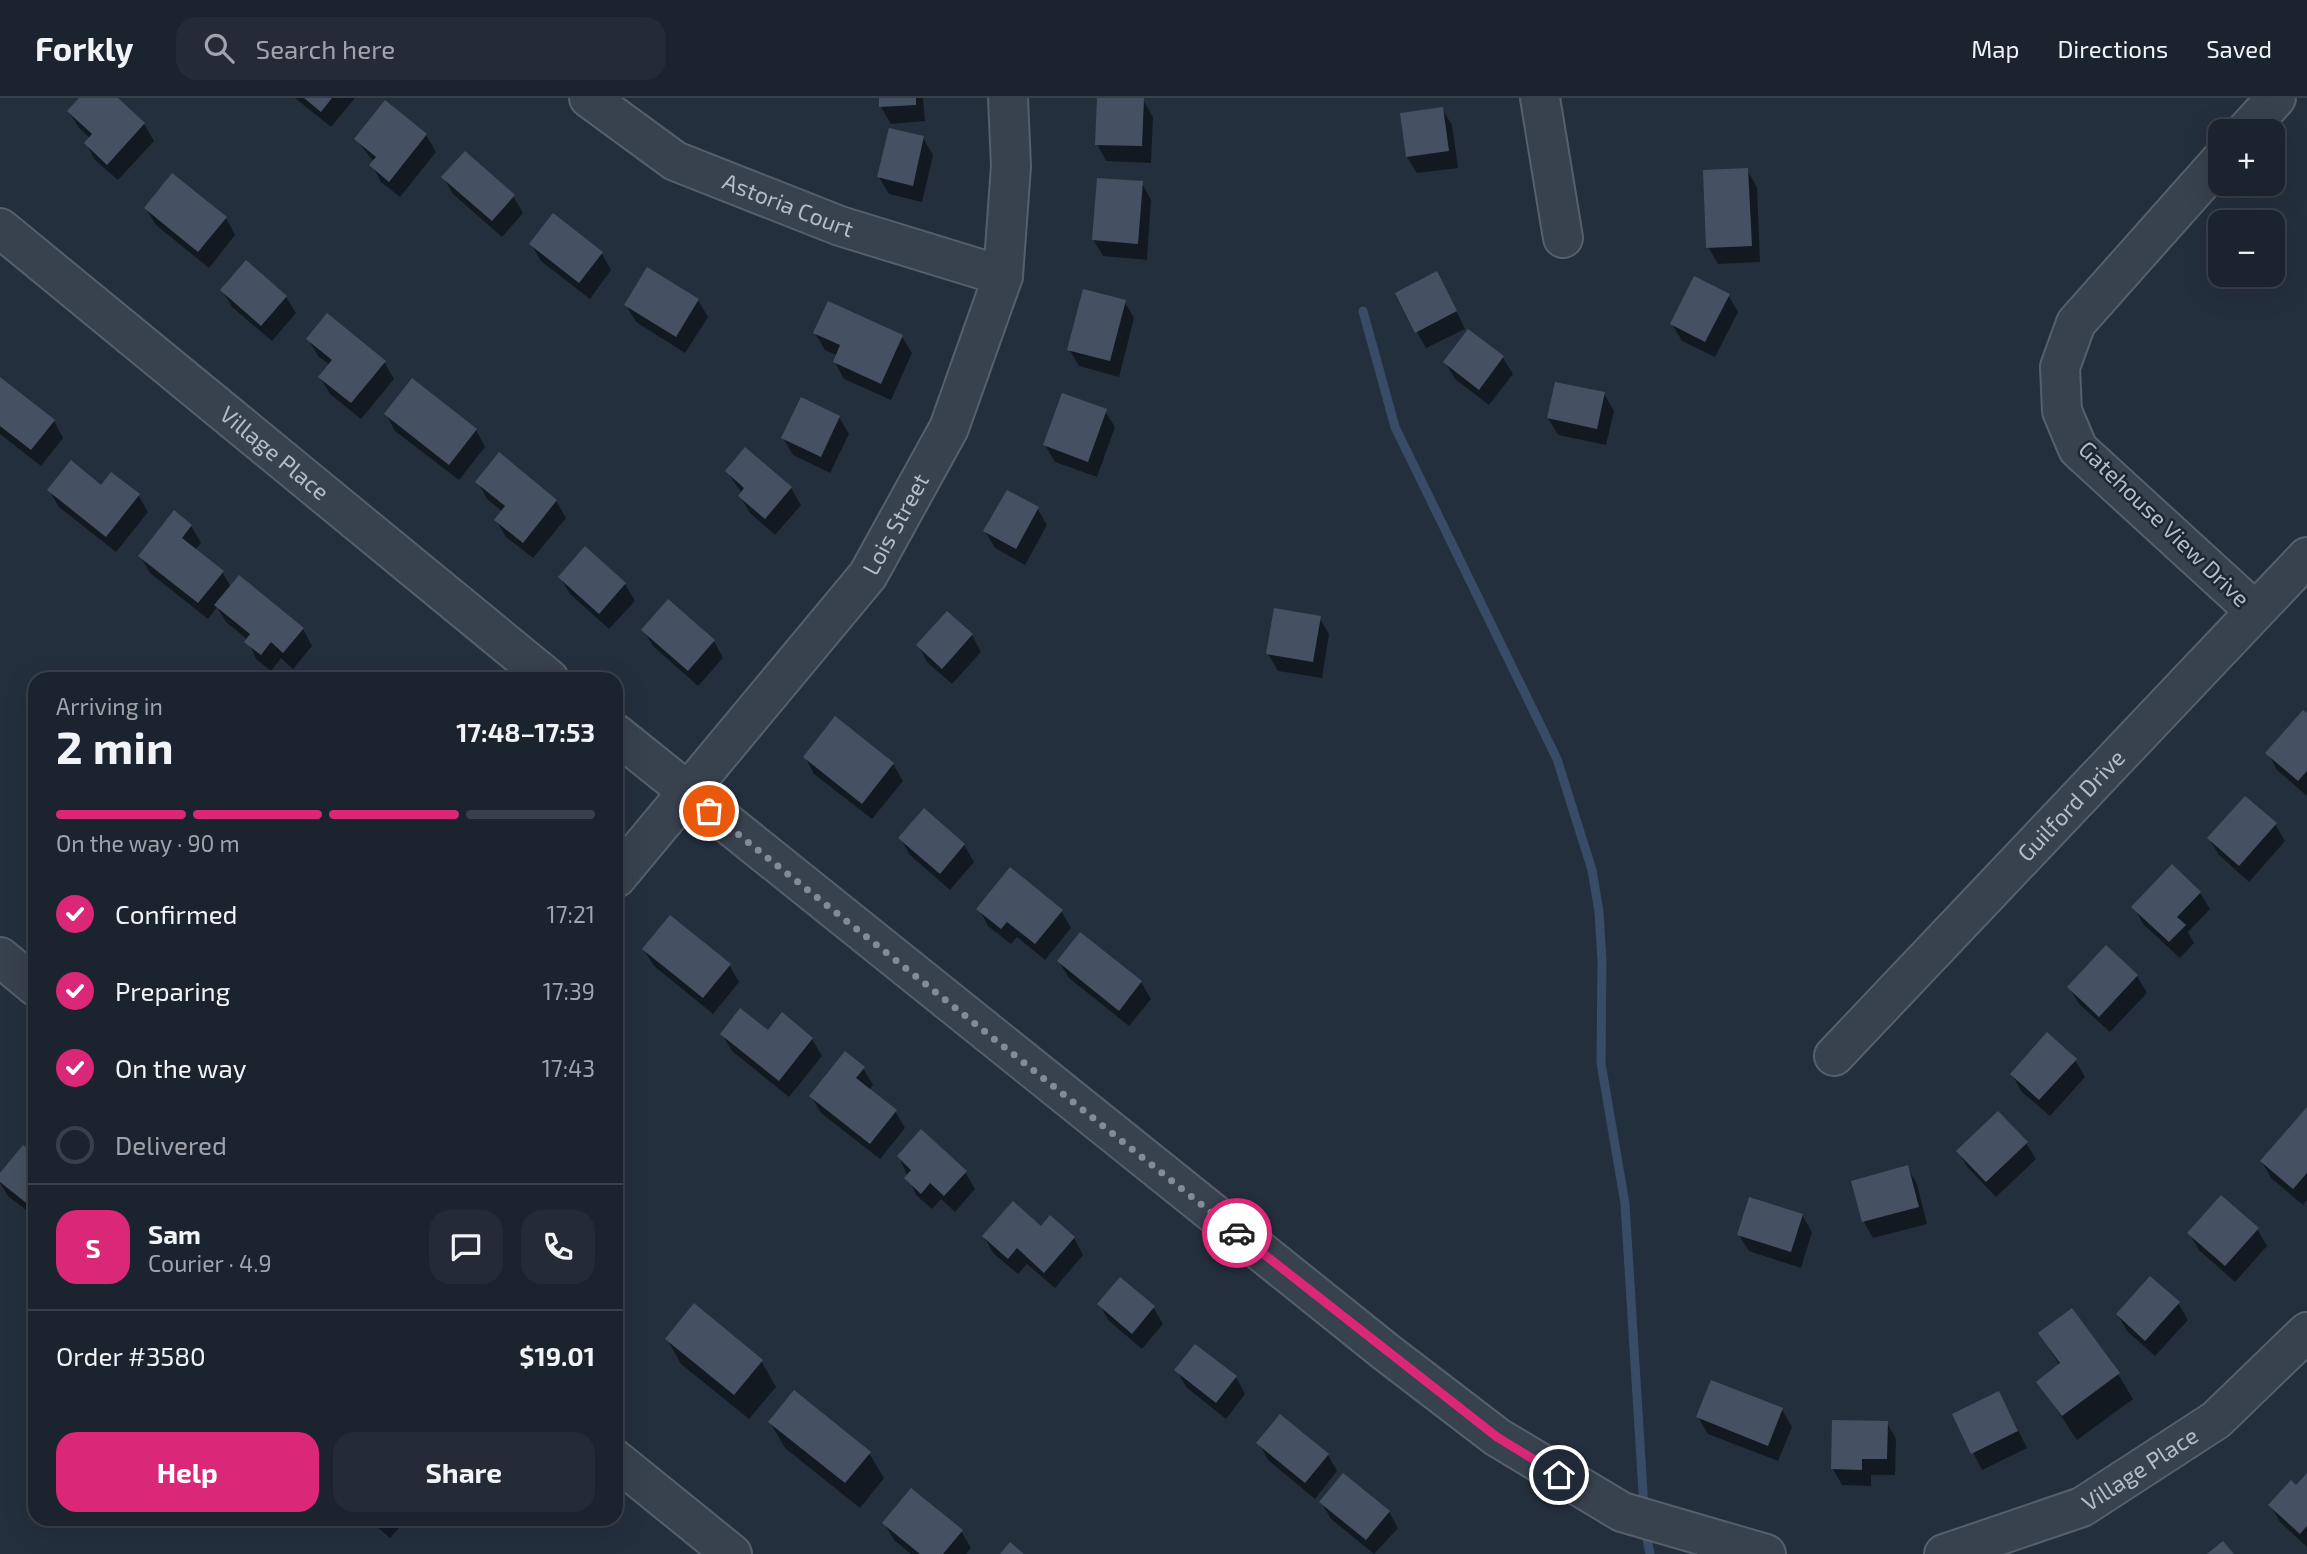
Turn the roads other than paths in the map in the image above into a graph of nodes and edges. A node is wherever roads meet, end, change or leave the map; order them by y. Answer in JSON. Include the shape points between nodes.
{"nodes":[{"id":1,"x":589,"y":98,"type":"edge"},
{"id":2,"x":1008,"y":98,"type":"edge"},
{"id":3,"x":1540,"y":98,"type":"edge"},
{"id":4,"x":2208,"y":175,"type":"edge"},
{"id":5,"x":0,"y":228,"type":"edge"},
{"id":6,"x":1563,"y":238,"type":"dead end"},
{"id":7,"x":1003,"y":276,"type":"junction"},
{"id":8,"x":2307,"y":557,"type":"edge"},
{"id":9,"x":2255,"y":611,"type":"junction"},
{"id":10,"x":540,"y":672,"type":"edge"},
{"id":11,"x":623,"y":740,"type":"edge"},
{"id":12,"x":688,"y":793,"type":"junction"},
{"id":13,"x":623,"y":870,"type":"edge"},
{"id":14,"x":0,"y":957,"type":"edge"},
{"id":15,"x":28,"y":980,"type":"edge"},
{"id":16,"x":1835,"y":1056,"type":"dead end"},
{"id":17,"x":2307,"y":1332,"type":"edge"},
{"id":18,"x":623,"y":1466,"type":"edge"},
{"id":19,"x":732,"y":1554,"type":"edge"},
{"id":20,"x":1766,"y":1554,"type":"edge"},
{"id":21,"x":1944,"y":1554,"type":"edge"}],
"edges":[{"from":1,"to":7,"type":"street","name":"Astoria Court","via":[[675,161],[840,226]]},
{"from":2,"to":7,"type":"street","name":"Lois Street","via":[[1011,166]]},
{"from":3,"to":6,"type":"street"},
{"from":4,"to":9,"type":"street","name":"Gatehouse View Drive","via":[[2076,323],[2060,367],[2062,411],[2078,449]]},
{"from":5,"to":10,"type":"street","name":"Village Place"},
{"from":7,"to":12,"type":"street","name":"Lois Street","via":[[949,428],[868,575]]},
{"from":8,"to":9,"type":"street","name":"Guilford Drive"},
{"from":9,"to":16,"type":"street","name":"Guilford Drive"},
{"from":11,"to":12,"type":"street"},
{"from":12,"to":13,"type":"street","name":"Lois Street"},
{"from":12,"to":20,"type":"street","via":[[1497,1437],[1622,1512]]},
{"from":14,"to":15,"type":"street"},
{"from":17,"to":21,"type":"street","name":"Village Place","via":[[2216,1420],[2082,1507]]},
{"from":18,"to":19,"type":"street"}]}
